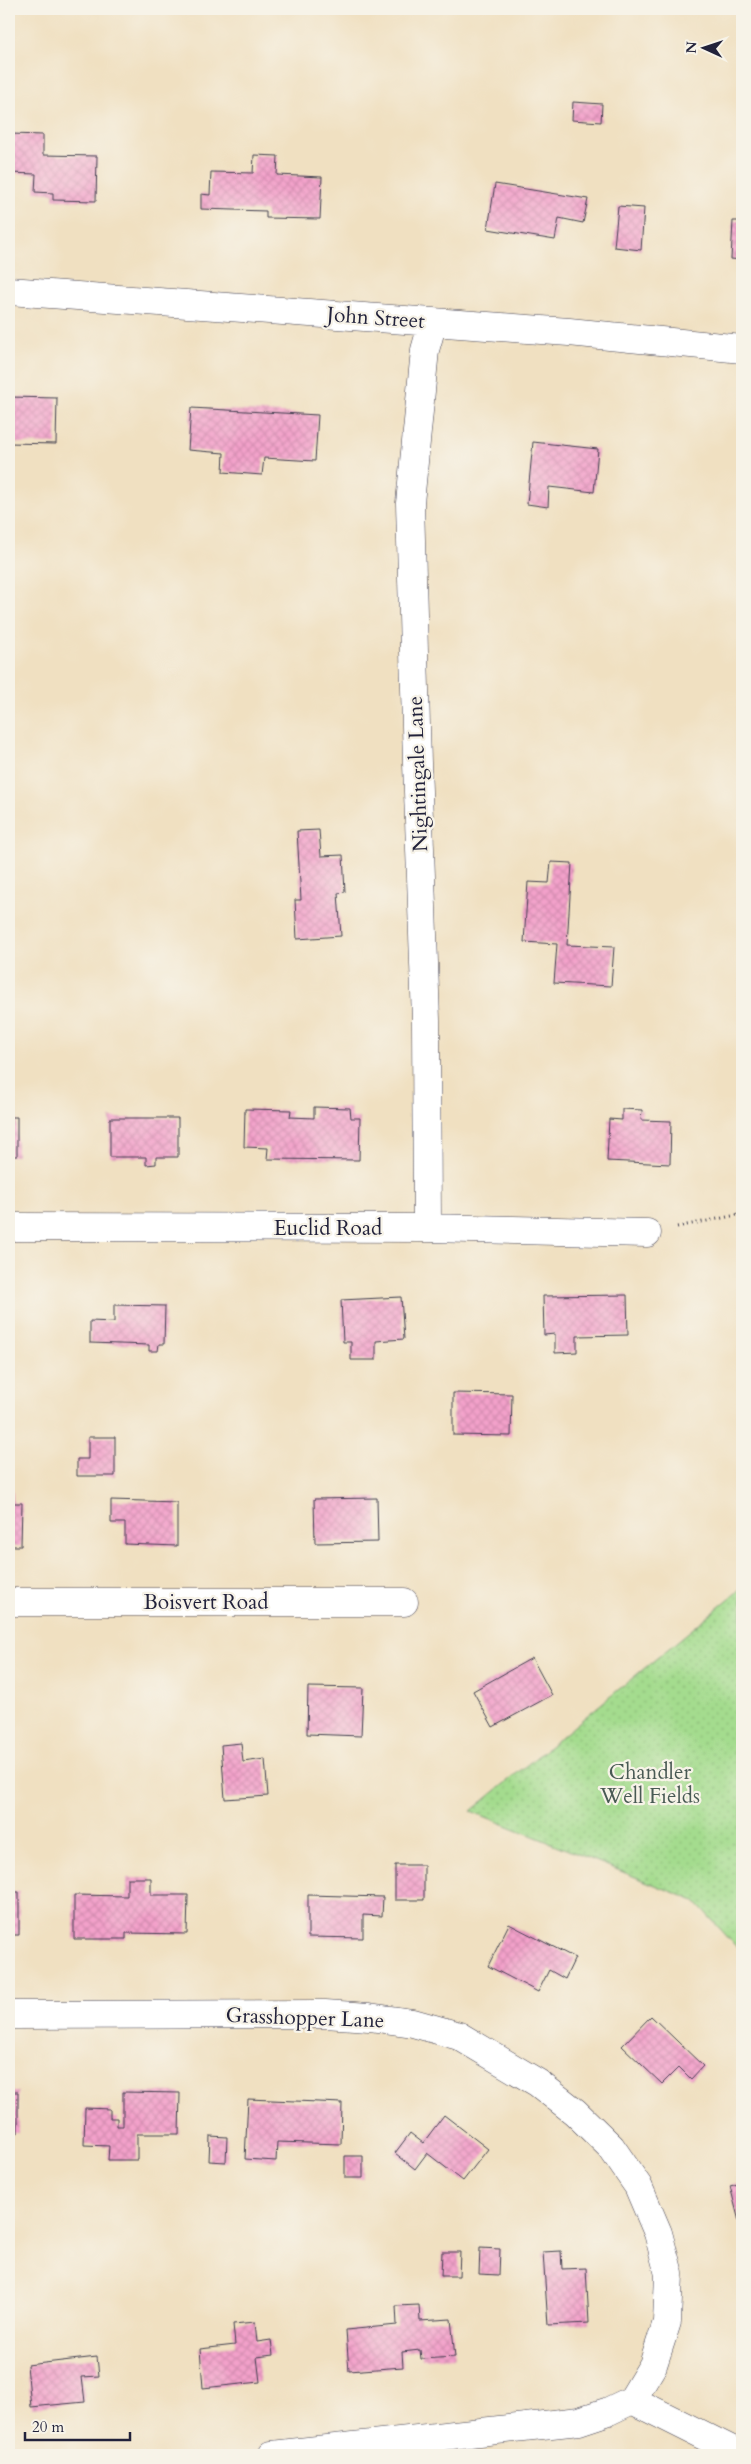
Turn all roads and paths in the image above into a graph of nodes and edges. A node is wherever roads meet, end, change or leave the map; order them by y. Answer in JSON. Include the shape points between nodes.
{"nodes":[{"id":1,"x":9,"y":291,"type":"edge"},
{"id":2,"x":433,"y":322,"type":"junction"},
{"id":3,"x":742,"y":349,"type":"edge"},
{"id":4,"x":742,"y":1214,"type":"edge"},
{"id":5,"x":9,"y":1227,"type":"edge"},
{"id":6,"x":427,"y":1228,"type":"junction"},
{"id":7,"x":647,"y":1233,"type":"joint"},
{"id":8,"x":9,"y":1602,"type":"edge"},
{"id":9,"x":404,"y":1602,"type":"dead end"},
{"id":10,"x":9,"y":2015,"type":"edge"},
{"id":11,"x":632,"y":2400,"type":"junction"},
{"id":12,"x":272,"y":2455,"type":"edge"},
{"id":13,"x":742,"y":2455,"type":"edge"}],
"edges":[{"from":1,"to":2,"type":"street","name":"John Street"},
{"from":2,"to":3,"type":"street","name":"John Street"},
{"from":2,"to":6,"type":"street","name":"Nightingale Lane","via":[[425,350],[410,503],[426,1020]]},
{"from":4,"to":7,"type":"path"},
{"from":5,"to":6,"type":"street","name":"Euclid Road"},
{"from":6,"to":7,"type":"street","name":"Euclid Road"},
{"from":8,"to":9,"type":"street","name":"Boisvert Road"},
{"from":10,"to":11,"type":"street","name":"Grasshopper Lane","via":[[325,2014],[369,2017],[413,2023],[459,2036],[500,2059],[575,2112],[611,2147],[638,2186],[658,2233],[670,2274],[667,2322],[653,2365]]},
{"from":11,"to":12,"type":"street","via":[[579,2420]]},
{"from":11,"to":13,"type":"street"}]}
